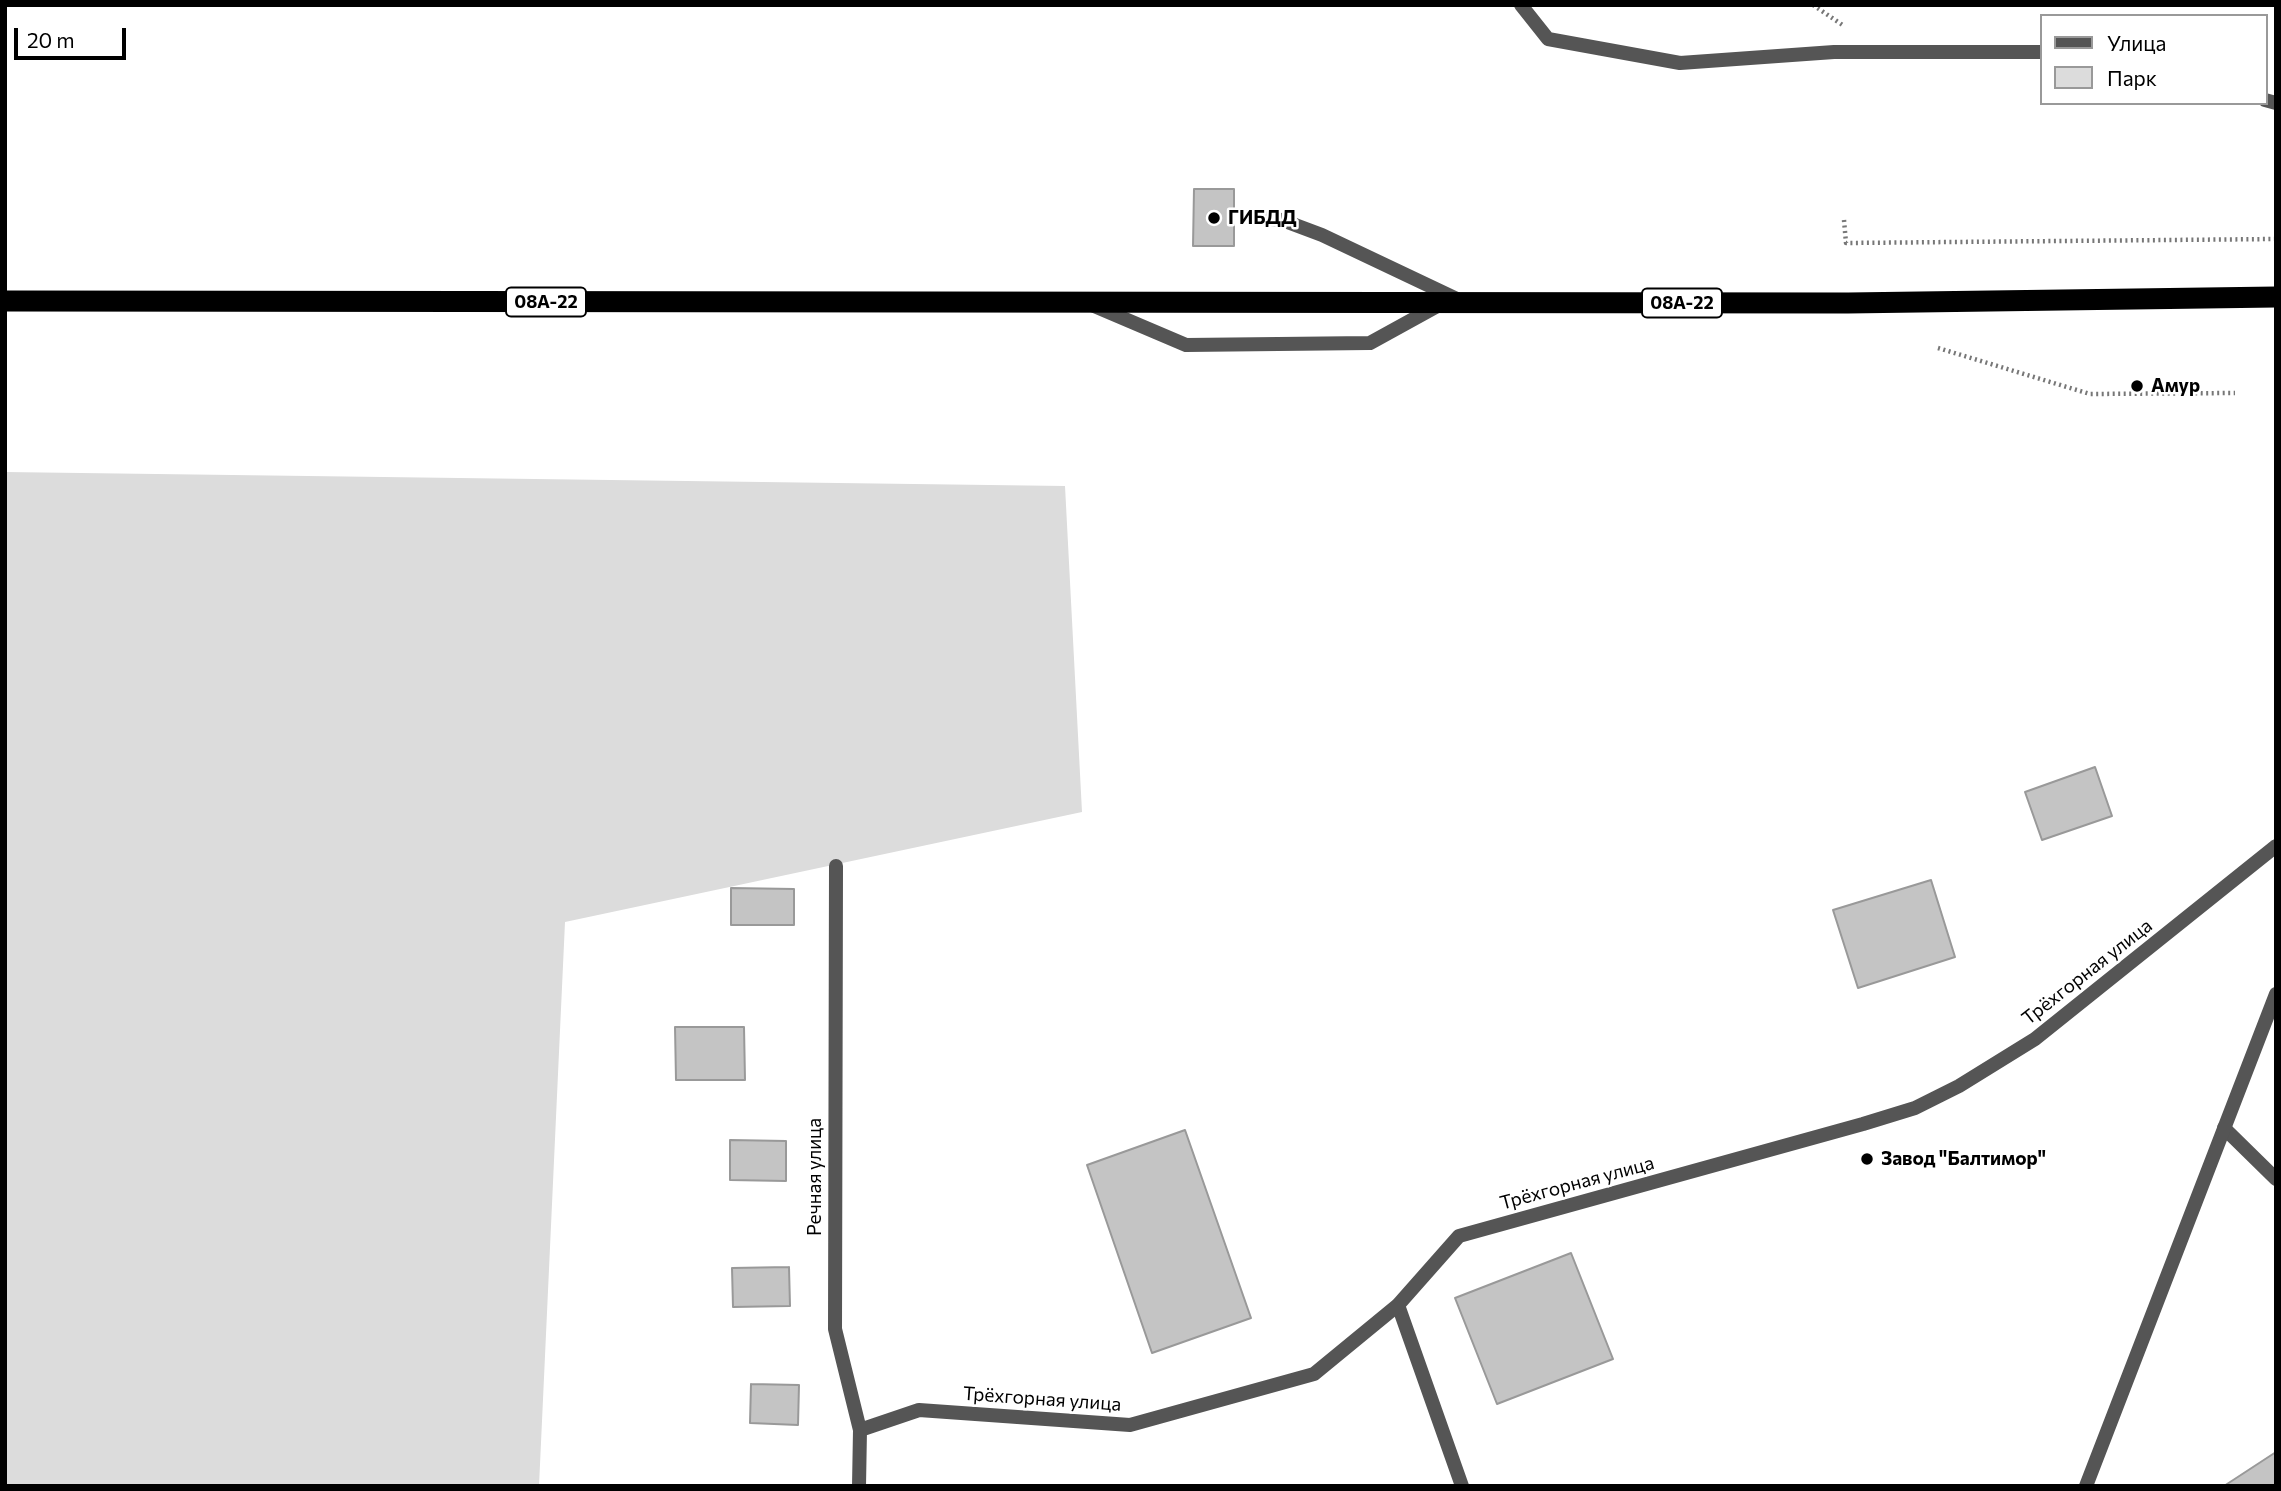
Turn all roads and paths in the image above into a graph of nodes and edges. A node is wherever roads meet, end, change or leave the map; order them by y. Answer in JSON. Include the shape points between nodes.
{"nodes":[{"id":1,"x":1521,"y":5,"type":"edge"},
{"id":2,"x":2039,"y":52,"type":"edge"},
{"id":3,"x":1249,"y":217,"type":"dead end"},
{"id":4,"x":1844,"y":220,"type":"dead end"},
{"id":5,"x":2276,"y":239,"type":"edge"},
{"id":6,"x":2276,"y":297,"type":"edge"},
{"id":7,"x":5,"y":301,"type":"edge"},
{"id":8,"x":1088,"y":303,"type":"junction"},
{"id":9,"x":1442,"y":303,"type":"junction"},
{"id":10,"x":1465,"y":303,"type":"junction"},
{"id":11,"x":1938,"y":348,"type":"dead end"},
{"id":12,"x":2235,"y":393,"type":"dead end"},
{"id":13,"x":2276,"y":846,"type":"edge"},
{"id":14,"x":836,"y":866,"type":"dead end"},
{"id":15,"x":2276,"y":994,"type":"edge"},
{"id":16,"x":2224,"y":1128,"type":"junction"},
{"id":17,"x":2276,"y":1179,"type":"edge"},
{"id":18,"x":1398,"y":1305,"type":"junction"},
{"id":19,"x":860,"y":1430,"type":"junction"},
{"id":20,"x":859,"y":1486,"type":"edge"},
{"id":21,"x":1462,"y":1486,"type":"edge"},
{"id":22,"x":2086,"y":1486,"type":"edge"}],
"edges":[{"from":1,"to":2,"type":"street","via":[[1548,39],[1680,63],[1834,52]]},
{"from":3,"to":10,"type":"street","via":[[1282,220],[1322,235]]},
{"from":4,"to":5,"type":"path","via":[[1846,243]]},
{"from":6,"to":10,"type":"highway","number":"08А-22"},
{"from":7,"to":8,"type":"highway","number":"08А-22"},
{"from":8,"to":9,"type":"highway","number":"08А-22"},
{"from":8,"to":9,"type":"street","via":[[1186,345],[1370,343]]},
{"from":9,"to":10,"type":"highway","number":"08А-22"},
{"from":11,"to":12,"type":"path","via":[[2090,394]]},
{"from":13,"to":18,"type":"street","name":"Трёхгорная улица","via":[[2035,1040],[1959,1086],[1915,1108],[1863,1124],[1458,1236]]},
{"from":14,"to":19,"type":"street","name":"Речная улица","via":[[835,1329]]},
{"from":15,"to":16,"type":"street"},
{"from":16,"to":17,"type":"street"},
{"from":16,"to":22,"type":"street"},
{"from":18,"to":19,"type":"street","name":"Трёхгорная улица","via":[[1314,1374],[1130,1425],[919,1410]]},
{"from":18,"to":21,"type":"street"},
{"from":19,"to":20,"type":"street","name":"Речная улица"}]}
